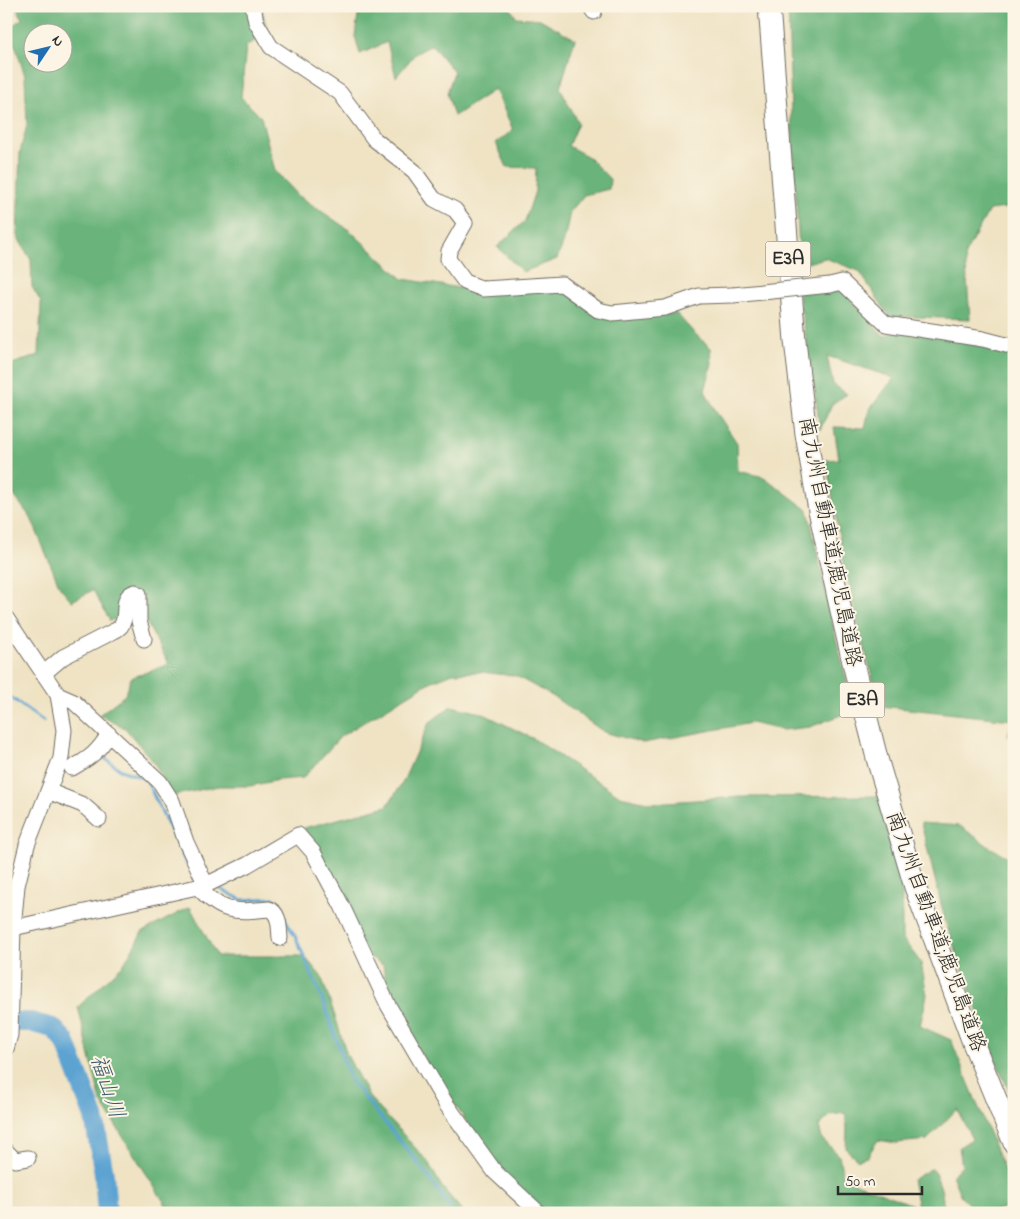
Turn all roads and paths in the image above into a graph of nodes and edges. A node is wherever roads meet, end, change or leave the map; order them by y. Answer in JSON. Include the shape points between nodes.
{"nodes":[{"id":1,"x":253,"y":6,"type":"edge"},
{"id":2,"x":769,"y":6,"type":"edge"},
{"id":3,"x":1014,"y":347,"type":"edge"},
{"id":4,"x":6,"y":618,"type":"edge"},
{"id":5,"x":144,"y":640,"type":"dead end"},
{"id":6,"x":44,"y":674,"type":"junction"},
{"id":7,"x":58,"y":696,"type":"junction"},
{"id":8,"x":109,"y":734,"type":"junction"},
{"id":9,"x":72,"y":768,"type":"dead end"},
{"id":10,"x":48,"y":791,"type":"junction"},
{"id":11,"x":100,"y":819,"type":"dead end"},
{"id":12,"x":202,"y":886,"type":"junction"},
{"id":13,"x":13,"y":928,"type":"junction"},
{"id":14,"x":280,"y":938,"type":"dead end"},
{"id":15,"x":8,"y":1042,"type":"edge"},
{"id":16,"x":1014,"y":1142,"type":"edge"},
{"id":17,"x":6,"y":1150,"type":"edge"},
{"id":18,"x":28,"y":1158,"type":"dead end"},
{"id":19,"x":538,"y":1213,"type":"edge"}],
"edges":[{"from":1,"to":3,"type":"street","bridge":true,"via":[[256,22],[271,47],[340,93],[374,139],[414,171],[434,199],[455,210],[465,223],[449,251],[448,259],[465,282],[483,289],[562,284],[598,310],[612,313],[665,308],[699,296],[842,282],[886,324]]},
{"from":2,"to":16,"type":"highway","name":"南九州自動車道;鹿児島道路","number":"E3A","via":[[795,341],[806,434],[820,510],[858,684],[891,810],[915,887]]},
{"from":4,"to":6,"type":"street"},
{"from":5,"to":6,"type":"street","via":[[139,621],[139,594],[130,593],[121,626],[63,657]]},
{"from":6,"to":7,"type":"street"},
{"from":7,"to":8,"type":"street","via":[[74,702]]},
{"from":7,"to":10,"type":"street","via":[[64,730],[61,758]]},
{"from":8,"to":9,"type":"street","via":[[91,757]]},
{"from":8,"to":12,"type":"street","via":[[160,782],[172,801]]},
{"from":10,"to":11,"type":"street","via":[[83,805]]},
{"from":10,"to":13,"type":"street","via":[[27,844],[17,886]]},
{"from":12,"to":13,"type":"street"},
{"from":12,"to":14,"type":"street","via":[[209,900],[224,908],[238,912],[274,911]]},
{"from":12,"to":19,"type":"street","via":[[298,835],[313,852],[388,1004],[446,1104],[495,1172]]},
{"from":13,"to":15,"type":"street"},
{"from":17,"to":18,"type":"street","via":[[15,1160]]}]}
